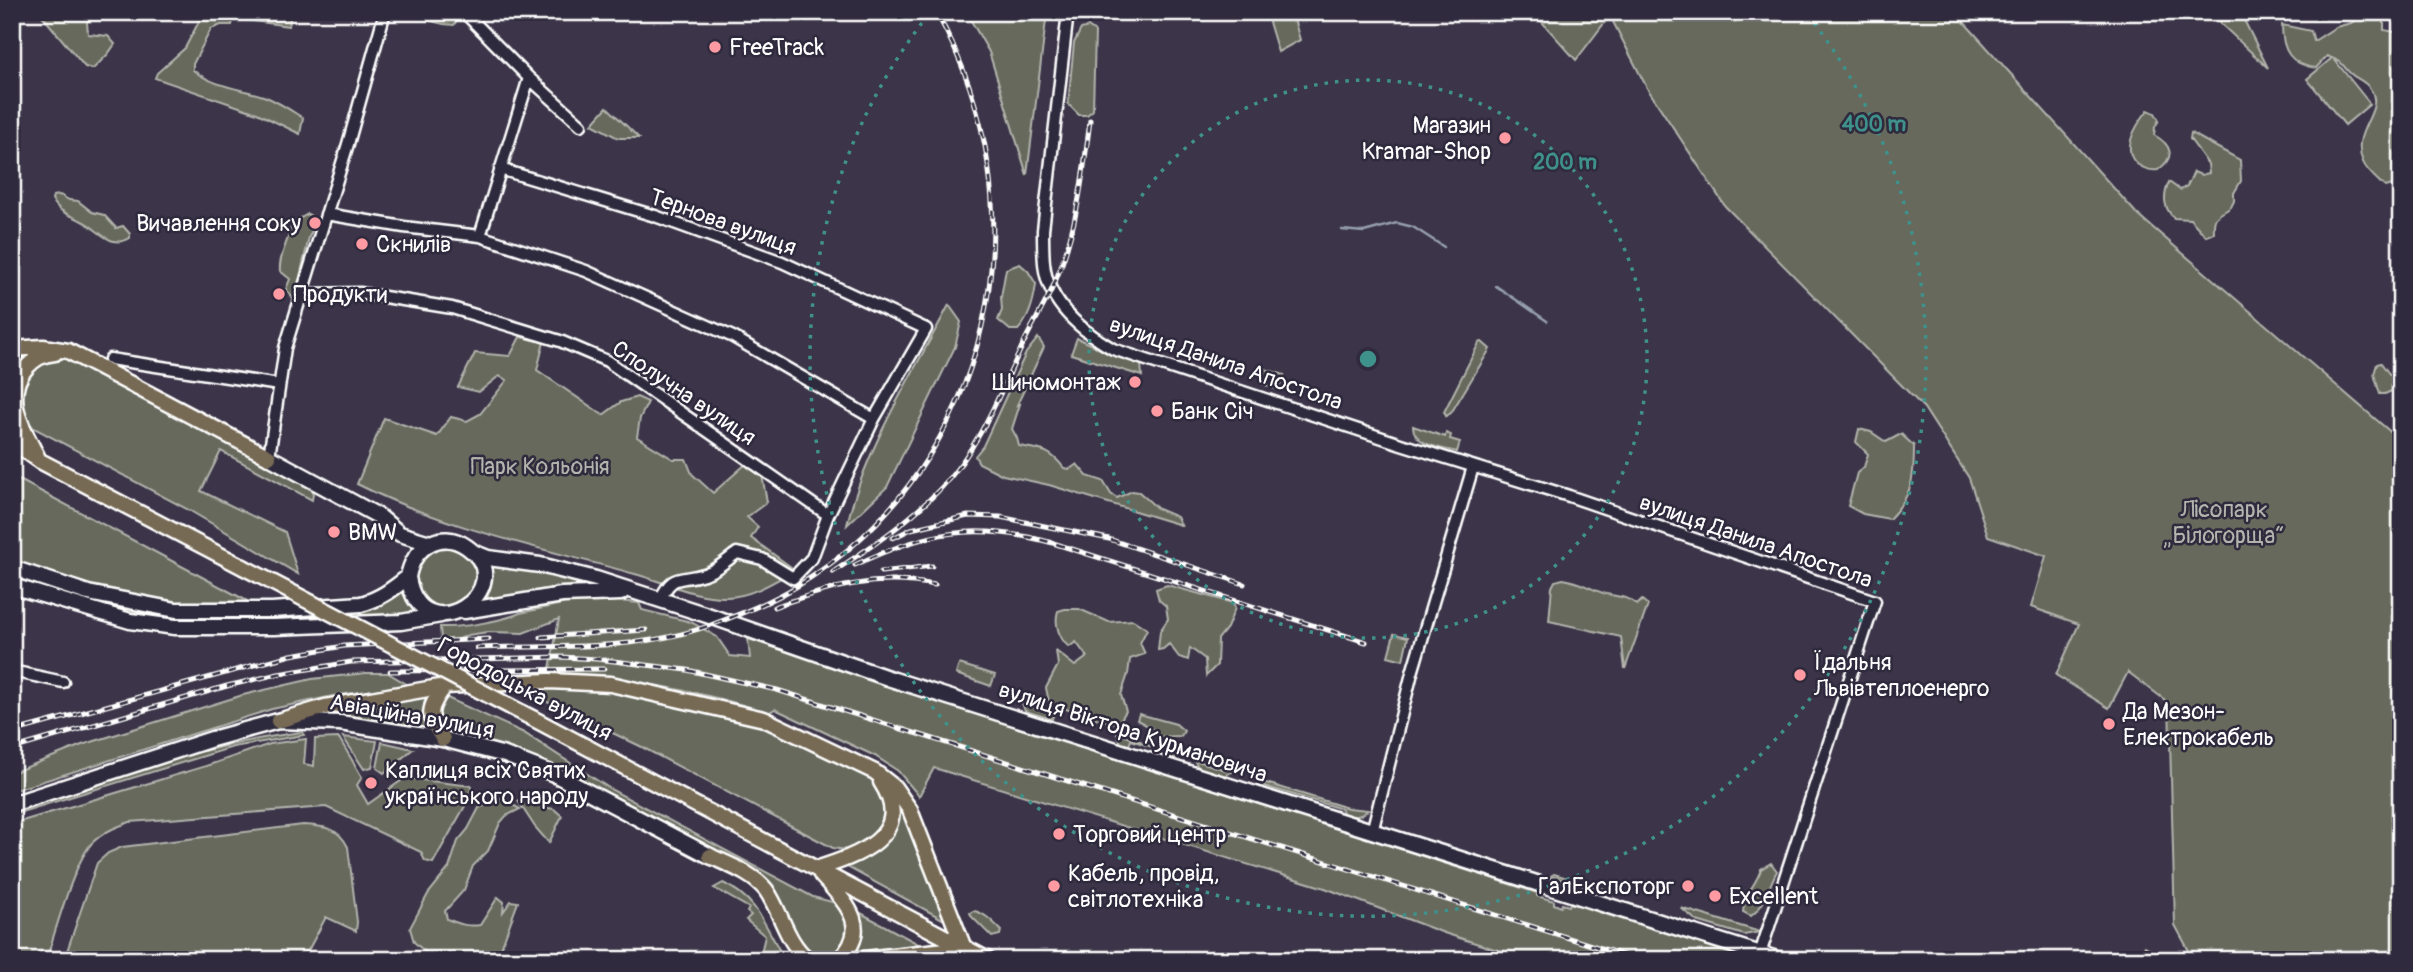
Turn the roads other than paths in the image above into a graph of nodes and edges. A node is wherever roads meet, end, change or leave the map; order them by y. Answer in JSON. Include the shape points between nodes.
{"nodes":[{"id":1,"x":385,"y":12,"type":"edge"},
{"id":2,"x":464,"y":12,"type":"edge"},
{"id":3,"x":1068,"y":12,"type":"edge"},
{"id":4,"x":529,"y":78,"type":"junction"},
{"id":5,"x":581,"y":125,"type":"dead end"},
{"id":6,"x":500,"y":169,"type":"junction"},
{"id":7,"x":326,"y":214,"type":"junction"},
{"id":8,"x":480,"y":236,"type":"junction"},
{"id":9,"x":302,"y":294,"type":"junction"},
{"id":10,"x":12,"y":349,"type":"edge"},
{"id":11,"x":68,"y":351,"type":"junction"},
{"id":12,"x":110,"y":359,"type":"dead end"},
{"id":13,"x":279,"y":385,"type":"junction"},
{"id":14,"x":874,"y":419,"type":"junction"},
{"id":15,"x":12,"y":441,"type":"edge"},
{"id":16,"x":12,"y":451,"type":"edge"},
{"id":17,"x":269,"y":457,"type":"junction"},
{"id":18,"x":40,"y":461,"type":"junction"},
{"id":19,"x":1473,"y":467,"type":"junction"},
{"id":20,"x":828,"y":515,"type":"junction"},
{"id":21,"x":400,"y":534,"type":"junction"},
{"id":22,"x":430,"y":543,"type":"junction"},
{"id":23,"x":473,"y":552,"type":"junction"},
{"id":24,"x":12,"y":568,"type":"edge"},
{"id":25,"x":409,"y":571,"type":"junction"},
{"id":26,"x":12,"y":586,"type":"edge"},
{"id":27,"x":640,"y":595,"type":"junction"},
{"id":28,"x":660,"y":600,"type":"junction"},
{"id":29,"x":453,"y":613,"type":"junction"},
{"id":30,"x":12,"y":670,"type":"edge"},
{"id":31,"x":63,"y":682,"type":"dead end"},
{"id":32,"x":445,"y":686,"type":"junction"},
{"id":33,"x":278,"y":721,"type":"junction"},
{"id":34,"x":443,"y":739,"type":"junction"},
{"id":35,"x":875,"y":772,"type":"junction"},
{"id":36,"x":12,"y":804,"type":"edge"},
{"id":37,"x":1372,"y":832,"type":"junction"},
{"id":38,"x":710,"y":856,"type":"joint"},
{"id":39,"x":816,"y":869,"type":"junction"},
{"id":40,"x":964,"y":948,"type":"junction"},
{"id":41,"x":1760,"y":954,"type":"junction"},
{"id":42,"x":809,"y":960,"type":"edge"},
{"id":43,"x":839,"y":960,"type":"edge"},
{"id":44,"x":856,"y":960,"type":"edge"},
{"id":45,"x":988,"y":960,"type":"edge"},
{"id":46,"x":1780,"y":960,"type":"edge"}],
"edges":[{"from":1,"to":7,"type":"street"},
{"from":2,"to":4,"type":"street"},
{"from":3,"to":19,"type":"street","name":"вулиця Данила Апостола","via":[[1043,230],[1044,265],[1055,296],[1072,320],[1113,349]]},
{"from":4,"to":5,"type":"street"},
{"from":4,"to":6,"type":"street"},
{"from":6,"to":8,"type":"street"},
{"from":6,"to":14,"type":"street","name":"Тернова вулиця","via":[[655,216],[769,257],[926,329]]},
{"from":7,"to":8,"type":"street"},
{"from":7,"to":9,"type":"street"},
{"from":8,"to":14,"type":"street","via":[[586,271],[733,337]]},
{"from":9,"to":13,"type":"street"},
{"from":9,"to":20,"type":"street","name":"Сполучна вулиця","via":[[360,293],[452,308],[560,341],[607,361]]},
{"from":10,"to":11,"type":"main road"},
{"from":11,"to":17,"type":"main road"},
{"from":11,"to":18,"type":"main road","via":[[43,354],[31,362],[15,390],[20,423]]},
{"from":12,"to":13,"type":"street"},
{"from":13,"to":17,"type":"street"},
{"from":14,"to":20,"type":"street"},
{"from":15,"to":18,"type":"main road","name":"Городоцька вулиця"},
{"from":16,"to":18,"type":"main road","name":"Городоцька вулиця"},
{"from":17,"to":21,"type":"street","via":[[380,517]]},
{"from":18,"to":39,"type":"main road","name":"Городоцька вулиця","bridge":true},
{"from":19,"to":37,"type":"street","via":[[1412,673]]},
{"from":19,"to":41,"type":"street","name":"вулиця Данила Апостола","via":[[1875,601]]},
{"from":20,"to":28,"type":"street","via":[[812,558],[793,578],[762,559],[737,553],[705,574],[677,578],[666,586]]},
{"from":21,"to":22,"type":"street"},
{"from":21,"to":25,"type":"street"},
{"from":22,"to":23,"type":"street","via":[[453,541]]},
{"from":22,"to":25,"type":"street","via":[[415,556]]},
{"from":23,"to":27,"type":"street","name":"вулиця Віктора Курмановича","via":[[596,579]]},
{"from":23,"to":29,"type":"street","via":[[482,571],[479,593],[465,609]]},
{"from":24,"to":25,"type":"street","via":[[88,593],[176,610],[361,604],[383,596]]},
{"from":25,"to":29,"type":"street","via":[[415,598],[423,606],[433,612]]},
{"from":26,"to":29,"type":"street","via":[[130,621],[175,627],[401,622]]},
{"from":27,"to":28,"type":"street","name":"вулиця Віктора Курмановича"},
{"from":27,"to":29,"type":"street","via":[[562,594]]},
{"from":28,"to":37,"type":"street","name":"вулиця Віктора Курмановича","via":[[888,678]]},
{"from":30,"to":31,"type":"street"},
{"from":32,"to":33,"type":"main road","via":[[326,707]]},
{"from":32,"to":34,"type":"main road","via":[[430,715]]},
{"from":32,"to":35,"type":"main road","via":[[549,681],[611,684],[764,719]]},
{"from":33,"to":34,"type":"street","name":"Авіаційна вулиця","via":[[340,723]]},
{"from":33,"to":36,"type":"street","name":"Авіаційна вулиця"},
{"from":34,"to":38,"type":"street","name":"Авіаційна вулиця","via":[[554,774]]},
{"from":35,"to":39,"type":"main road","via":[[891,805],[884,835],[866,851]]},
{"from":35,"to":40,"type":"main road","via":[[894,787],[910,810]]},
{"from":37,"to":41,"type":"street","name":"вулиця Віктора Курмановича"},
{"from":38,"to":42,"type":"main road","via":[[764,888],[801,954]]},
{"from":39,"to":40,"type":"main road","name":"Городоцька вулиця"},
{"from":39,"to":43,"type":"main road","via":[[846,903],[855,925],[851,945]]},
{"from":40,"to":44,"type":"main road"},
{"from":40,"to":45,"type":"main road","name":"Городоцька вулиця"},
{"from":41,"to":46,"type":"street","name":"вулиця Віктора Курмановича"}]}
